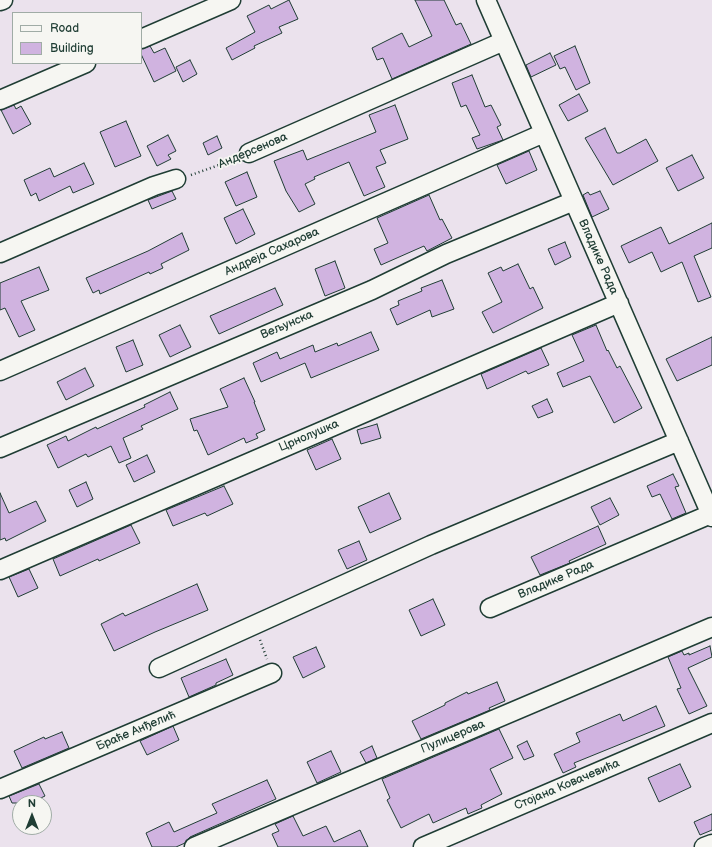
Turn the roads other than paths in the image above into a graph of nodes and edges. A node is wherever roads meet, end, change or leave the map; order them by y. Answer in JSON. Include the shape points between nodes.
{"nodes":[{"id":1,"x":231,"y":0,"type":"edge"},
{"id":2,"x":486,"y":0,"type":"edge"},
{"id":3,"x":142,"y":39,"type":"edge"},
{"id":4,"x":504,"y":41,"type":"junction"},
{"id":5,"x":84,"y":64,"type":"edge"},
{"id":6,"x":0,"y":100,"type":"edge"},
{"id":7,"x":544,"y":133,"type":"junction"},
{"id":8,"x":249,"y":153,"type":"road end"},
{"id":9,"x":176,"y":179,"type":"road end"},
{"id":10,"x":574,"y":202,"type":"junction"},
{"id":11,"x":0,"y":253,"type":"edge"},
{"id":12,"x":619,"y":303,"type":"junction"},
{"id":13,"x":0,"y":371,"type":"edge"},
{"id":14,"x":679,"y":441,"type":"junction"},
{"id":15,"x":0,"y":448,"type":"edge"},
{"id":16,"x":711,"y":515,"type":"edge"},
{"id":17,"x":0,"y":570,"type":"edge"},
{"id":18,"x":490,"y":608,"type":"dead end"},
{"id":19,"x":712,"y":627,"type":"edge"},
{"id":20,"x":159,"y":668,"type":"dead end"},
{"id":21,"x":272,"y":673,"type":"road end"},
{"id":22,"x":712,"y":722,"type":"edge"},
{"id":23,"x":0,"y":789,"type":"edge"},
{"id":24,"x":712,"y":844,"type":"edge"},
{"id":25,"x":194,"y":847,"type":"edge"},
{"id":26,"x":423,"y":847,"type":"edge"},
{"id":27,"x":704,"y":847,"type":"edge"}],
"edges":[{"from":1,"to":3,"type":"street"},
{"from":2,"to":4,"type":"street","name":"Владике Рада"},
{"from":4,"to":7,"type":"street","name":"Владике Рада"},
{"from":4,"to":8,"type":"street","name":"Андерсенова"},
{"from":5,"to":6,"type":"street"},
{"from":7,"to":10,"type":"street","name":"Владике Рада"},
{"from":7,"to":13,"type":"street","name":"Андреја Сахарова"},
{"from":9,"to":11,"type":"street","via":[[154,186]]},
{"from":10,"to":12,"type":"street","name":"Владике Рада"},
{"from":10,"to":15,"type":"street","name":"Вељунска","via":[[446,254],[372,290]]},
{"from":12,"to":14,"type":"street","name":"Владике Рада"},
{"from":12,"to":17,"type":"street","name":"Црнолушка"},
{"from":14,"to":16,"type":"street","name":"Владике Рада"},
{"from":14,"to":20,"type":"street","via":[[431,545]]},
{"from":16,"to":18,"type":"street","name":"Владике Рада"},
{"from":19,"to":25,"type":"street","name":"Пулицерова"},
{"from":21,"to":23,"type":"street","name":"Браће Анђелић"},
{"from":22,"to":26,"type":"street","name":"Стојана Ковачевића"},
{"from":24,"to":27,"type":"street"}]}
